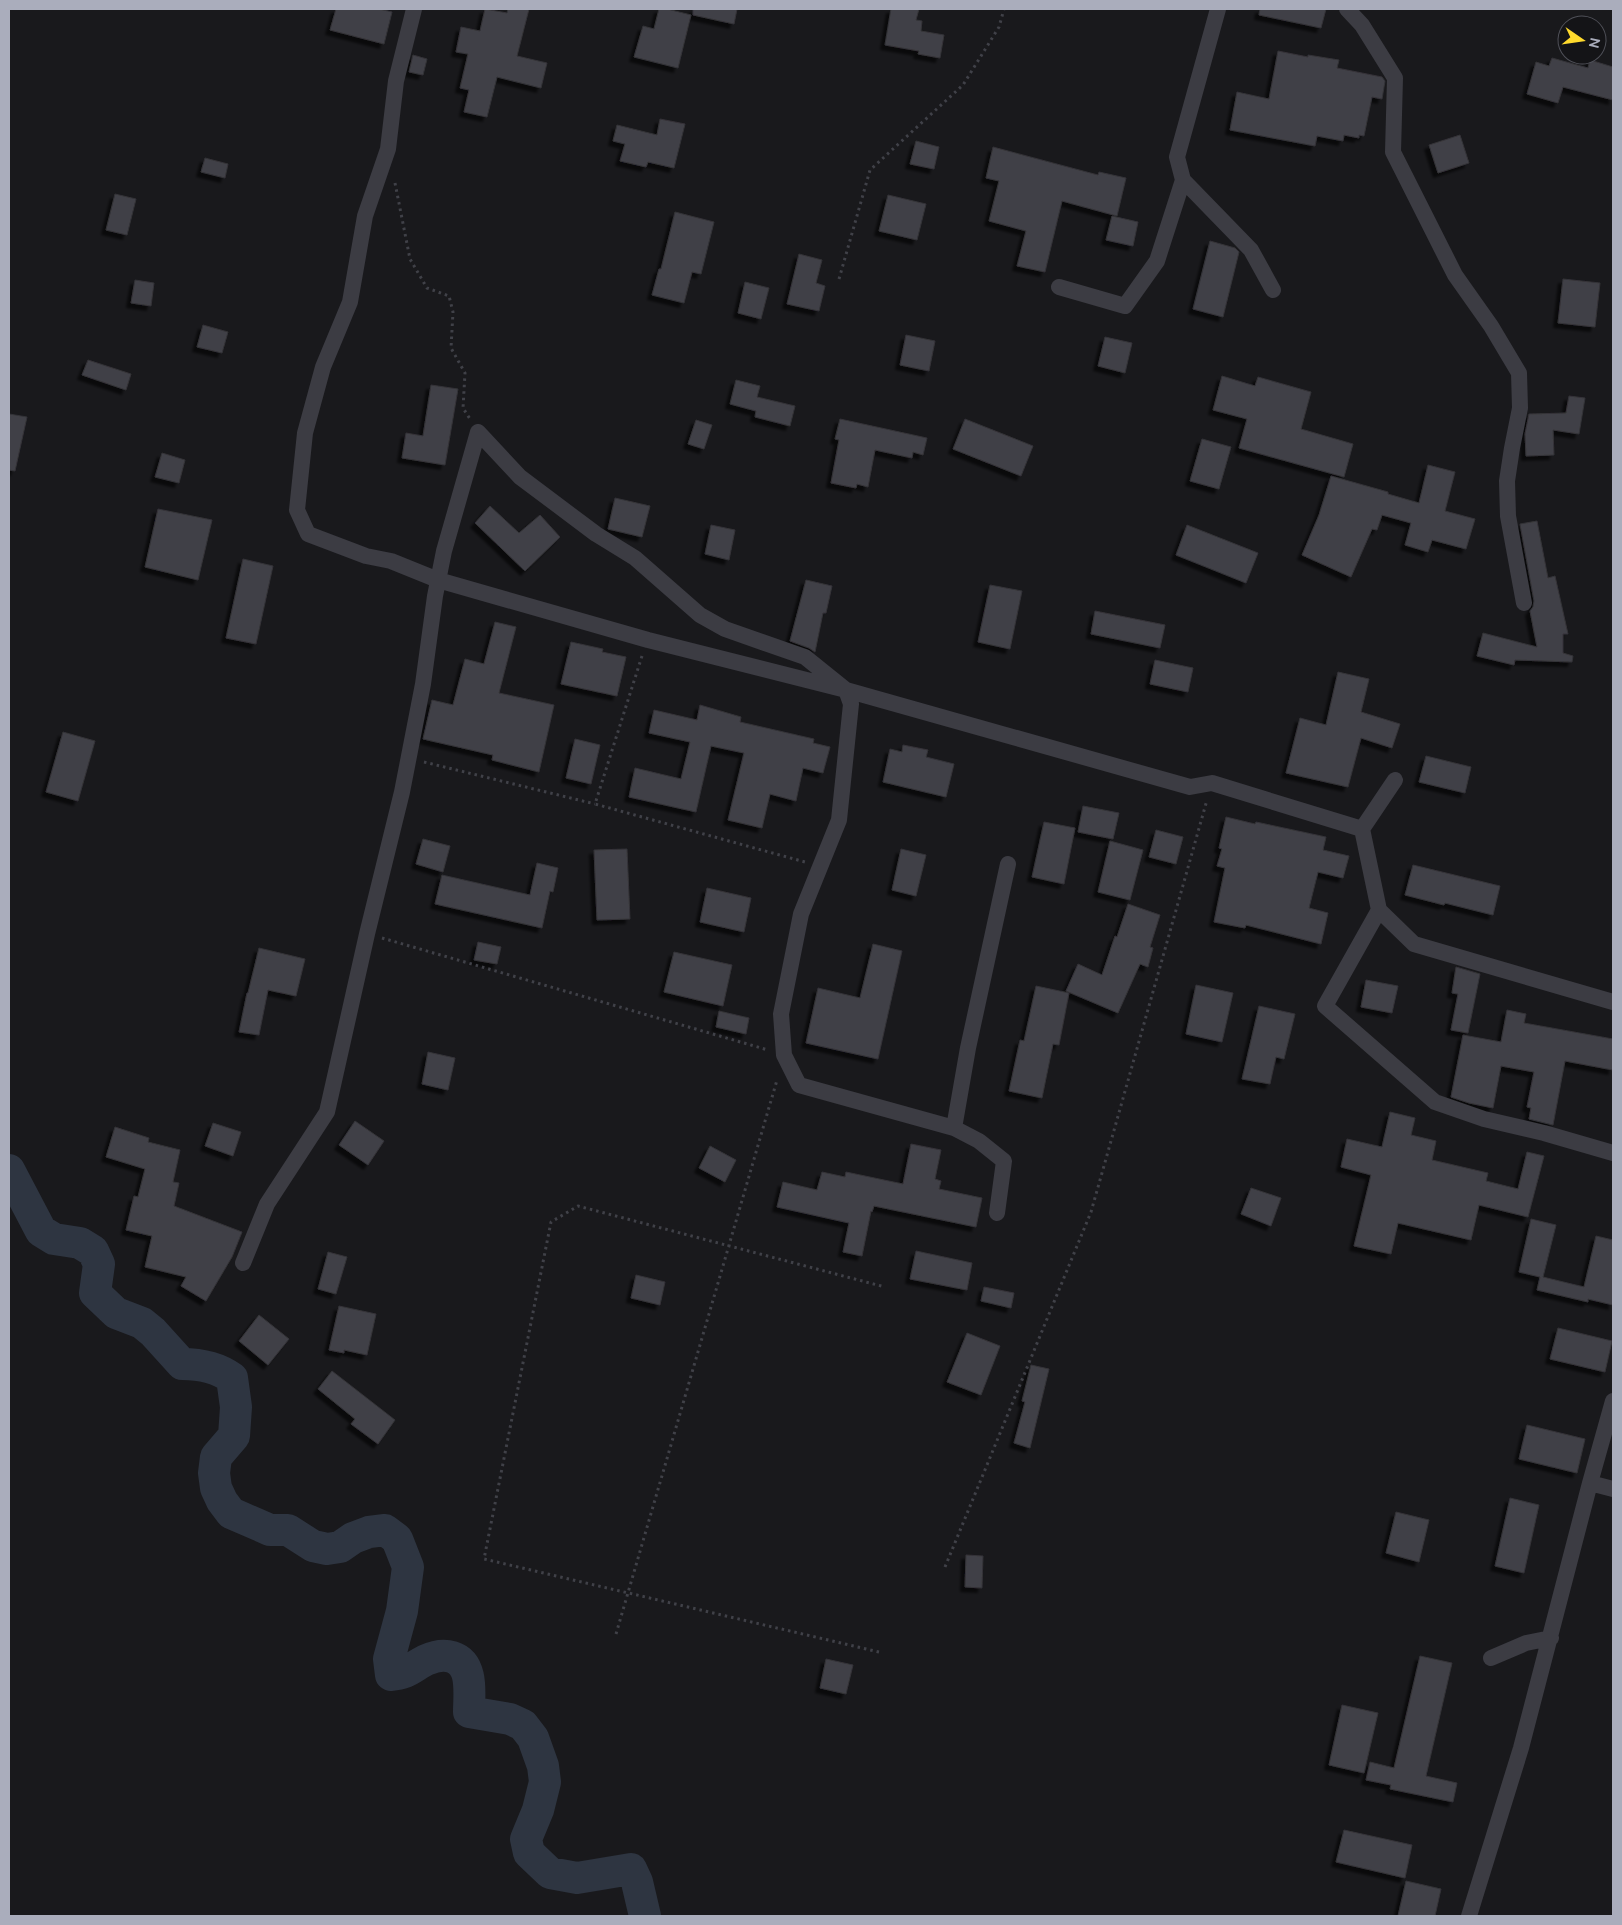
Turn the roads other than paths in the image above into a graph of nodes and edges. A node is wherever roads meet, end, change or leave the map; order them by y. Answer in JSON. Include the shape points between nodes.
{"nodes":[{"id":1,"x":414,"y":9,"type":"edge"},
{"id":2,"x":1218,"y":9,"type":"edge"},
{"id":3,"x":1347,"y":9,"type":"edge"},
{"id":4,"x":1183,"y":180,"type":"junction"},
{"id":5,"x":1059,"y":287,"type":"dead end"},
{"id":6,"x":1272,"y":290,"type":"dead end"},
{"id":7,"x":438,"y":580,"type":"junction"},
{"id":8,"x":1524,"y":603,"type":"dead end"},
{"id":9,"x":846,"y":690,"type":"junction"},
{"id":10,"x":1395,"y":780,"type":"dead end"},
{"id":11,"x":1362,"y":829,"type":"junction"},
{"id":12,"x":1008,"y":864,"type":"dead end"},
{"id":13,"x":1379,"y":910,"type":"junction"},
{"id":14,"x":1613,"y":1002,"type":"edge"},
{"id":15,"x":954,"y":1128,"type":"junction"},
{"id":16,"x":1613,"y":1153,"type":"edge"},
{"id":17,"x":997,"y":1213,"type":"dead end"},
{"id":18,"x":243,"y":1263,"type":"dead end"},
{"id":19,"x":1613,"y":1401,"type":"edge"},
{"id":20,"x":1590,"y":1483,"type":"junction"},
{"id":21,"x":1613,"y":1489,"type":"edge"},
{"id":22,"x":1550,"y":1638,"type":"junction"},
{"id":23,"x":1491,"y":1658,"type":"dead end"},
{"id":24,"x":1470,"y":1916,"type":"edge"}],
"edges":[{"from":1,"to":7,"type":"street","via":[[396,80],[388,149],[365,216],[350,302],[323,367],[305,433],[297,510],[308,534]]},
{"from":2,"to":4,"type":"street","via":[[1178,157]]},
{"from":3,"to":8,"type":"street","via":[[1362,25],[1395,78],[1392,152],[1455,275],[1519,373],[1520,408],[1507,481],[1508,516]]},
{"from":4,"to":5,"type":"street","via":[[1157,261],[1125,306]]},
{"from":4,"to":6,"type":"street","via":[[1251,250]]},
{"from":7,"to":9,"type":"street","via":[[648,640]]},
{"from":7,"to":9,"type":"street","via":[[450,525],[478,432],[520,477],[596,534],[635,558],[700,615],[725,629],[806,658]]},
{"from":7,"to":18,"type":"street","via":[[408,758],[327,1112],[267,1204]]},
{"from":9,"to":11,"type":"street","via":[[1190,787],[1212,783]]},
{"from":9,"to":15,"type":"street","via":[[851,704],[839,820],[800,914],[781,1014],[784,1055],[799,1085]]},
{"from":10,"to":11,"type":"street"},
{"from":11,"to":13,"type":"street"},
{"from":12,"to":15,"type":"street"},
{"from":13,"to":14,"type":"street","via":[[1414,944]]},
{"from":13,"to":16,"type":"street","via":[[1325,1006],[1434,1102],[1484,1119]]},
{"from":15,"to":17,"type":"street","via":[[979,1141],[1004,1161]]},
{"from":19,"to":20,"type":"street"},
{"from":20,"to":21,"type":"street"},
{"from":20,"to":22,"type":"street"},
{"from":22,"to":23,"type":"street","via":[[1526,1643]]},
{"from":22,"to":24,"type":"street","via":[[1521,1748]]}]}
